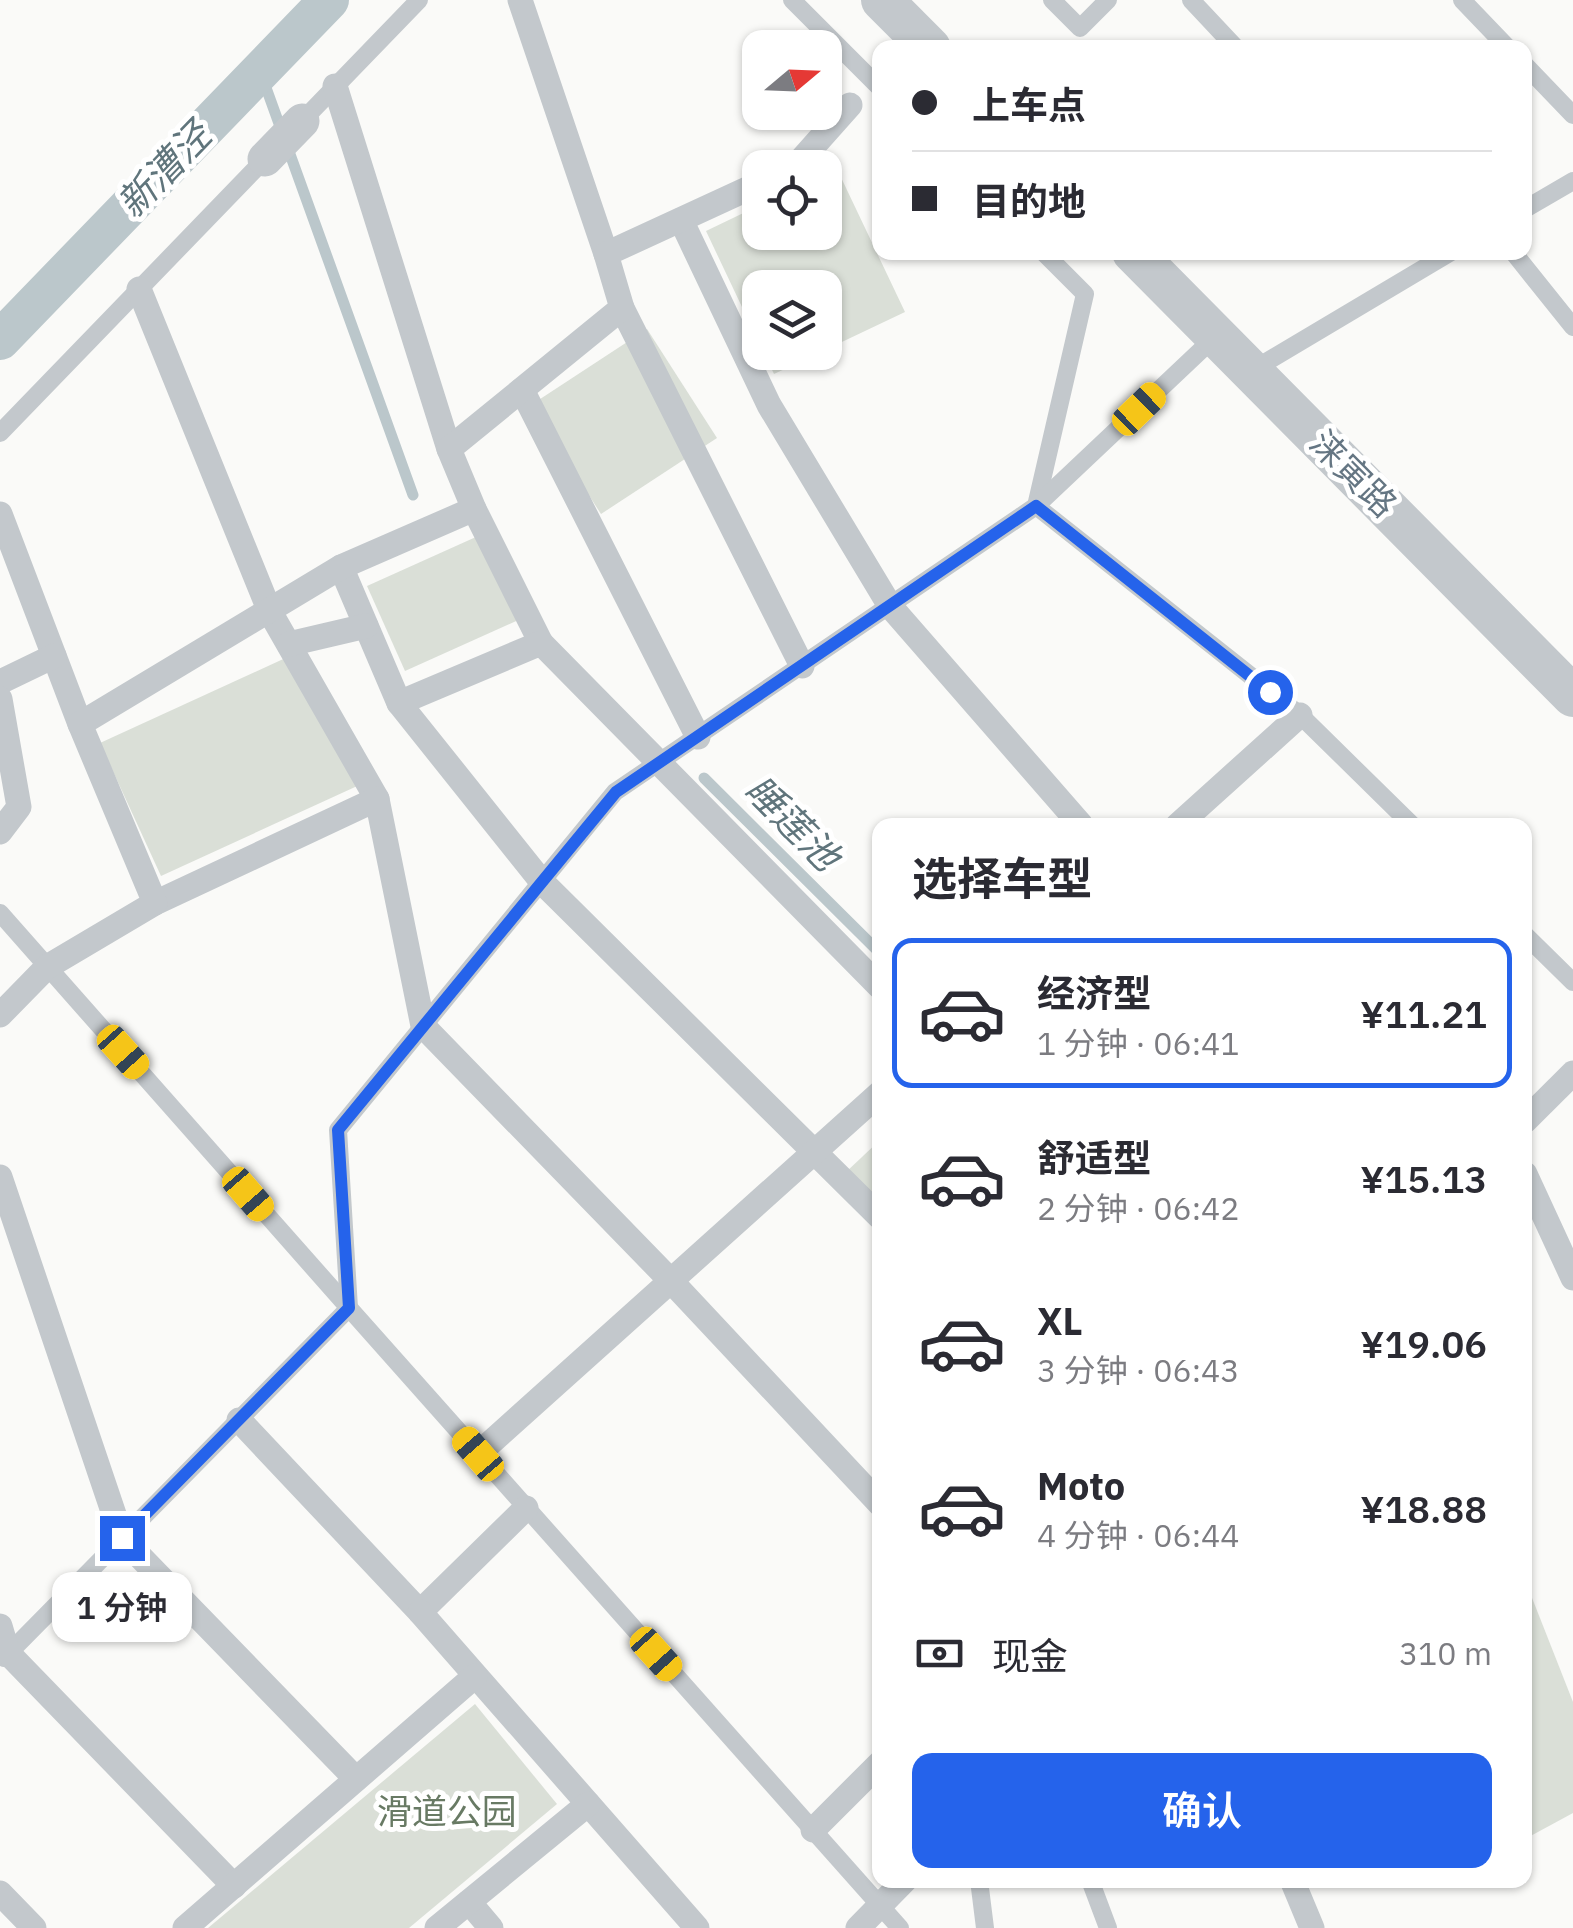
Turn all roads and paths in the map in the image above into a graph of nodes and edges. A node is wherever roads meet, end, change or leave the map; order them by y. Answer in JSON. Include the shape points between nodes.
{"nodes":[{"id":1,"x":419,"y":0,"type":"edge"},
{"id":2,"x":520,"y":0,"type":"edge"},
{"id":3,"x":792,"y":0,"type":"edge"},
{"id":4,"x":882,"y":0,"type":"edge"},
{"id":5,"x":1052,"y":0,"type":"edge"},
{"id":6,"x":1108,"y":0,"type":"edge"},
{"id":7,"x":1191,"y":0,"type":"edge"},
{"id":8,"x":1462,"y":0,"type":"edge"},
{"id":9,"x":922,"y":40,"type":"edge"},
{"id":10,"x":1228,"y":40,"type":"edge"},
{"id":11,"x":1500,"y":40,"type":"edge"},
{"id":12,"x":1532,"y":72,"type":"edge"},
{"id":13,"x":872,"y":80,"type":"edge"},
{"id":14,"x":335,"y":86,"type":"junction"},
{"id":15,"x":850,"y":105,"type":"dead end"},
{"id":16,"x":1573,"y":115,"type":"edge"},
{"id":17,"x":810,"y":150,"type":"edge"},
{"id":18,"x":1573,"y":181,"type":"edge"},
{"id":19,"x":742,"y":191,"type":"edge"},
{"id":20,"x":1532,"y":205,"type":"edge"},
{"id":21,"x":680,"y":220,"type":"junction"},
{"id":22,"x":606,"y":254,"type":"junction"},
{"id":23,"x":1052,"y":260,"type":"edge"},
{"id":24,"x":1141,"y":260,"type":"edge"},
{"id":25,"x":1433,"y":260,"type":"edge"},
{"id":26,"x":1519,"y":260,"type":"edge"},
{"id":27,"x":138,"y":289,"type":"junction"},
{"id":28,"x":622,"y":308,"type":"junction"},
{"id":29,"x":1573,"y":327,"type":"edge"},
{"id":30,"x":1216,"y":336,"type":"junction"},
{"id":31,"x":1251,"y":371,"type":"junction"},
{"id":32,"x":522,"y":390,"type":"junction"},
{"id":33,"x":0,"y":432,"type":"edge"},
{"id":34,"x":449,"y":449,"type":"junction"},
{"id":35,"x":1036,"y":506,"type":"junction"},
{"id":36,"x":474,"y":509,"type":"junction"},
{"id":37,"x":0,"y":514,"type":"edge"},
{"id":38,"x":340,"y":566,"type":"junction"},
{"id":39,"x":890,"y":606,"type":"junction"},
{"id":40,"x":270,"y":612,"type":"junction"},
{"id":41,"x":366,"y":626,"type":"junction"},
{"id":42,"x":540,"y":643,"type":"junction"},
{"id":43,"x":288,"y":644,"type":"junction"},
{"id":44,"x":54,"y":656,"type":"junction"},
{"id":45,"x":802,"y":666,"type":"junction"},
{"id":46,"x":0,"y":682,"type":"edge"},
{"id":47,"x":1573,"y":696,"type":"edge"},
{"id":48,"x":0,"y":699,"type":"edge"},
{"id":49,"x":399,"y":703,"type":"junction"},
{"id":50,"x":1300,"y":715,"type":"junction"},
{"id":51,"x":80,"y":724,"type":"junction"},
{"id":52,"x":698,"y":737,"type":"junction"},
{"id":53,"x":658,"y":764,"type":"junction"},
{"id":54,"x":377,"y":800,"type":"junction"},
{"id":55,"x":1076,"y":818,"type":"edge"},
{"id":56,"x":1186,"y":818,"type":"edge"},
{"id":57,"x":1405,"y":818,"type":"edge"},
{"id":58,"x":0,"y":832,"type":"edge"},
{"id":59,"x":542,"y":882,"type":"junction"},
{"id":60,"x":156,"y":903,"type":"junction"},
{"id":61,"x":0,"y":914,"type":"edge"},
{"id":62,"x":1532,"y":942,"type":"edge"},
{"id":63,"x":48,"y":967,"type":"junction"},
{"id":64,"x":872,"y":980,"type":"edge"},
{"id":65,"x":1573,"y":982,"type":"edge"},
{"id":66,"x":0,"y":1015,"type":"edge"},
{"id":67,"x":423,"y":1026,"type":"junction"},
{"id":68,"x":1573,"y":1073,"type":"edge"},
{"id":69,"x":872,"y":1099,"type":"edge"},
{"id":70,"x":1532,"y":1114,"type":"edge"},
{"id":71,"x":814,"y":1152,"type":"junction"},
{"id":72,"x":0,"y":1177,"type":"edge"},
{"id":73,"x":1532,"y":1189,"type":"edge"},
{"id":74,"x":872,"y":1209,"type":"edge"},
{"id":75,"x":1573,"y":1278,"type":"edge"},
{"id":76,"x":671,"y":1280,"type":"junction"},
{"id":77,"x":349,"y":1308,"type":"junction"},
{"id":78,"x":239,"y":1420,"type":"junction"},
{"id":79,"x":478,"y":1454,"type":"junction"},
{"id":80,"x":872,"y":1495,"type":"edge"},
{"id":81,"x":526,"y":1508,"type":"junction"},
{"id":82,"x":122,"y":1538,"type":"junction"},
{"id":83,"x":420,"y":1612,"type":"junction"},
{"id":84,"x":0,"y":1626,"type":"edge"},
{"id":85,"x":4,"y":1657,"type":"edge"},
{"id":86,"x":476,"y":1676,"type":"junction"},
{"id":87,"x":872,"y":1772,"type":"edge"},
{"id":88,"x":356,"y":1779,"type":"junction"},
{"id":89,"x":588,"y":1804,"type":"junction"},
{"id":90,"x":813,"y":1830,"type":"junction"},
{"id":91,"x":234,"y":1886,"type":"junction"},
{"id":92,"x":898,"y":1888,"type":"edge"},
{"id":93,"x":980,"y":1888,"type":"edge"},
{"id":94,"x":1093,"y":1888,"type":"edge"},
{"id":95,"x":1295,"y":1888,"type":"edge"},
{"id":96,"x":0,"y":1894,"type":"edge"},
{"id":97,"x":469,"y":1902,"type":"junction"},
{"id":98,"x":882,"y":1907,"type":"junction"},
{"id":99,"x":34,"y":1928,"type":"edge"},
{"id":100,"x":186,"y":1928,"type":"edge"},
{"id":101,"x":436,"y":1928,"type":"edge"},
{"id":102,"x":491,"y":1928,"type":"edge"},
{"id":103,"x":697,"y":1928,"type":"edge"},
{"id":104,"x":858,"y":1928,"type":"edge"},
{"id":105,"x":900,"y":1928,"type":"edge"},
{"id":106,"x":985,"y":1928,"type":"edge"},
{"id":107,"x":1108,"y":1928,"type":"edge"},
{"id":108,"x":1312,"y":1928,"type":"edge"}],
"edges":[{"from":1,"to":14,"type":"lane"},
{"from":2,"to":22,"type":"street"},
{"from":3,"to":13,"type":"lane"},
{"from":4,"to":9,"type":"street"},
{"from":5,"to":6,"type":"lane","via":[[1080,28]]},
{"from":7,"to":10,"type":"lane"},
{"from":8,"to":11,"type":"lane"},
{"from":12,"to":16,"type":"lane"},
{"from":14,"to":27,"type":"lane"},
{"from":14,"to":34,"type":"street"},
{"from":15,"to":17,"type":"street"},
{"from":18,"to":20,"type":"lane"},
{"from":19,"to":21,"type":"street"},
{"from":21,"to":22,"type":"street"},
{"from":21,"to":39,"type":"street","via":[[769,405]]},
{"from":22,"to":28,"type":"street"},
{"from":23,"to":35,"type":"lane","via":[[1085,294]]},
{"from":24,"to":30,"type":"street","name":"涞寅路"},
{"from":25,"to":31,"type":"lane"},
{"from":26,"to":29,"type":"lane"},
{"from":27,"to":33,"type":"lane"},
{"from":27,"to":40,"type":"street"},
{"from":28,"to":32,"type":"street"},
{"from":28,"to":45,"type":"street"},
{"from":30,"to":31,"type":"street","name":"涞寅路"},
{"from":30,"to":35,"type":"lane"},
{"from":31,"to":47,"type":"street","name":"涞寅路"},
{"from":32,"to":34,"type":"street"},
{"from":32,"to":52,"type":"street"},
{"from":34,"to":36,"type":"street"},
{"from":35,"to":39,"type":"lane"},
{"from":35,"to":50,"type":"lane"},
{"from":36,"to":38,"type":"street"},
{"from":36,"to":42,"type":"street"},
{"from":37,"to":44,"type":"street"},
{"from":38,"to":40,"type":"street"},
{"from":38,"to":41,"type":"street"},
{"from":39,"to":45,"type":"lane"},
{"from":39,"to":55,"type":"street"},
{"from":40,"to":43,"type":"street"},
{"from":40,"to":51,"type":"street"},
{"from":41,"to":43,"type":"street"},
{"from":41,"to":49,"type":"street"},
{"from":42,"to":49,"type":"street"},
{"from":42,"to":53,"type":"street"},
{"from":43,"to":54,"type":"street"},
{"from":44,"to":46,"type":"street"},
{"from":44,"to":51,"type":"street"},
{"from":45,"to":52,"type":"lane"},
{"from":48,"to":58,"type":"street","via":[[19,807]]},
{"from":49,"to":59,"type":"street"},
{"from":50,"to":56,"type":"street"},
{"from":50,"to":57,"type":"lane"},
{"from":51,"to":60,"type":"street"},
{"from":52,"to":53,"type":"lane"},
{"from":53,"to":59,"type":"lane","via":[[616,792]]},
{"from":53,"to":64,"type":"street"},
{"from":54,"to":60,"type":"street"},
{"from":54,"to":67,"type":"street"},
{"from":59,"to":67,"type":"lane"},
{"from":59,"to":71,"type":"street"},
{"from":60,"to":63,"type":"street"},
{"from":61,"to":63,"type":"lane"},
{"from":62,"to":65,"type":"lane"},
{"from":63,"to":66,"type":"street"},
{"from":63,"to":77,"type":"lane"},
{"from":67,"to":76,"type":"street"},
{"from":67,"to":77,"type":"lane","via":[[338,1130]]},
{"from":68,"to":70,"type":"street"},
{"from":69,"to":71,"type":"street"},
{"from":71,"to":74,"type":"street"},
{"from":71,"to":76,"type":"street"},
{"from":72,"to":82,"type":"street"},
{"from":73,"to":75,"type":"street"},
{"from":76,"to":79,"type":"street"},
{"from":76,"to":80,"type":"street"},
{"from":77,"to":78,"type":"lane"},
{"from":77,"to":79,"type":"lane"},
{"from":78,"to":82,"type":"lane"},
{"from":78,"to":83,"type":"street"},
{"from":79,"to":81,"type":"lane"},
{"from":81,"to":83,"type":"street"},
{"from":81,"to":90,"type":"lane"},
{"from":82,"to":85,"type":"lane"},
{"from":82,"to":88,"type":"street"},
{"from":83,"to":86,"type":"street"},
{"from":84,"to":85,"type":"street"},
{"from":85,"to":91,"type":"street"},
{"from":86,"to":88,"type":"street"},
{"from":86,"to":89,"type":"street"},
{"from":87,"to":90,"type":"street"},
{"from":88,"to":91,"type":"street"},
{"from":89,"to":97,"type":"street"},
{"from":89,"to":103,"type":"street"},
{"from":90,"to":98,"type":"lane"},
{"from":91,"to":100,"type":"street"},
{"from":92,"to":98,"type":"street"},
{"from":93,"to":106,"type":"lane"},
{"from":94,"to":107,"type":"lane"},
{"from":95,"to":108,"type":"street"},
{"from":96,"to":99,"type":"street"},
{"from":97,"to":101,"type":"street"},
{"from":97,"to":102,"type":"street"},
{"from":98,"to":104,"type":"street"},
{"from":98,"to":105,"type":"lane"}]}
